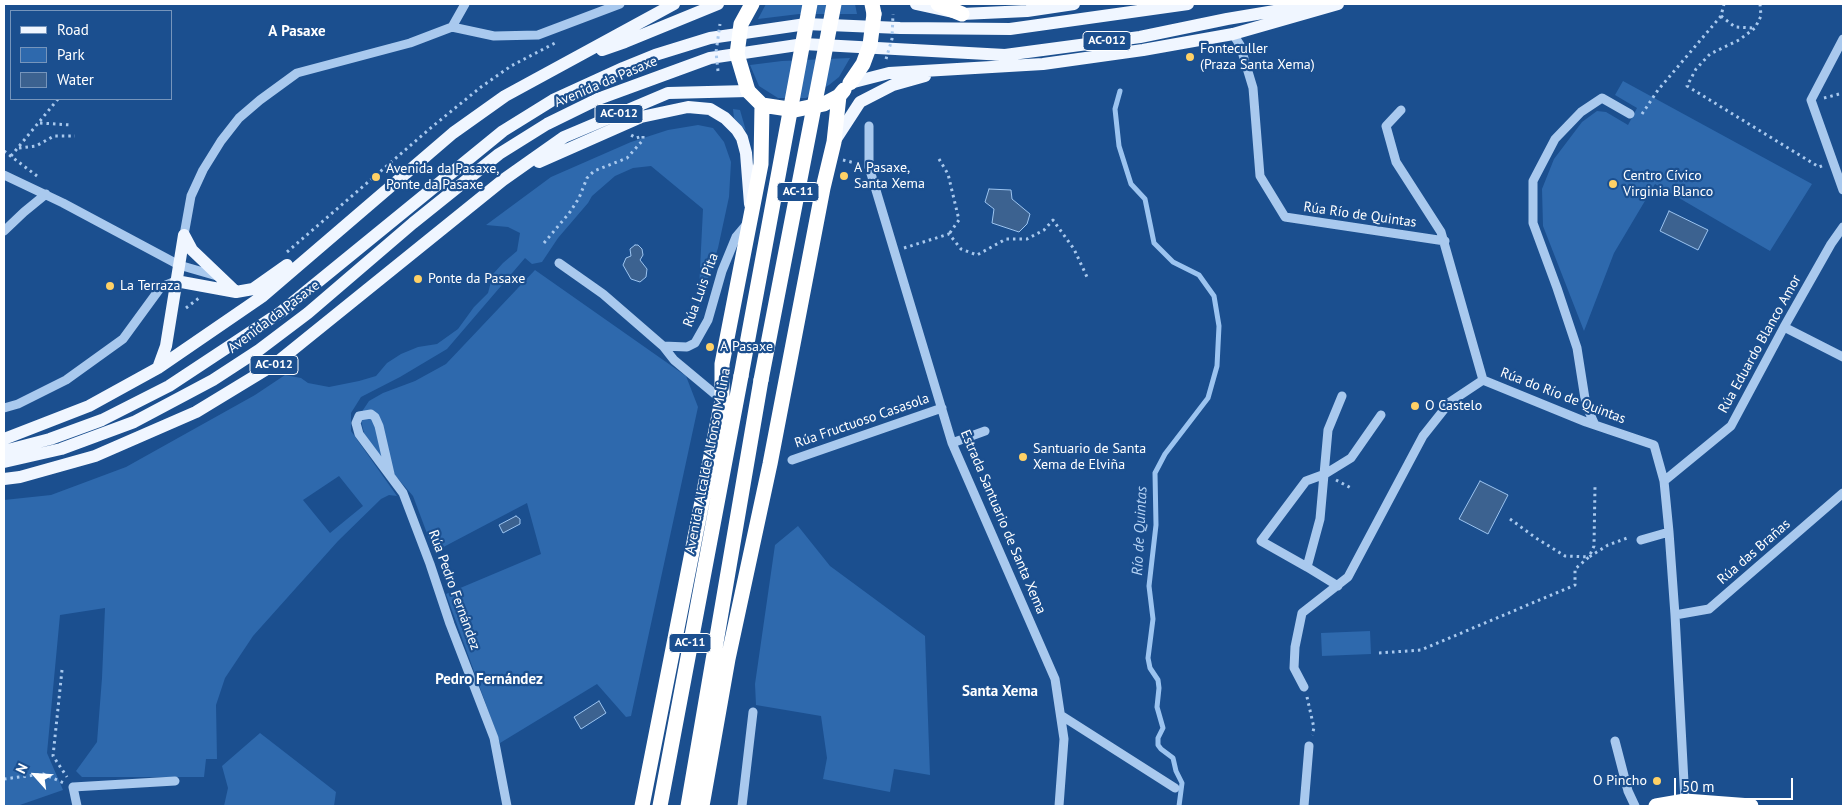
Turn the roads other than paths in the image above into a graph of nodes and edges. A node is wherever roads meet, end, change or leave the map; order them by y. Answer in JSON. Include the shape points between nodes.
{"nodes":[{"id":1,"x":465,"y":4,"type":"edge"},
{"id":2,"x":620,"y":4,"type":"edge"},
{"id":3,"x":674,"y":4,"type":"edge"},
{"id":4,"x":718,"y":4,"type":"edge"},
{"id":5,"x":752,"y":4,"type":"edge"},
{"id":6,"x":810,"y":4,"type":"edge"},
{"id":7,"x":834,"y":4,"type":"edge"},
{"id":8,"x":916,"y":4,"type":"edge"},
{"id":9,"x":938,"y":4,"type":"edge"},
{"id":10,"x":1074,"y":4,"type":"edge"},
{"id":11,"x":1188,"y":4,"type":"edge"},
{"id":12,"x":1316,"y":4,"type":"edge"},
{"id":13,"x":1338,"y":4,"type":"edge"},
{"id":14,"x":873,"y":9,"type":"edge"},
{"id":15,"x":962,"y":14,"type":"junction"},
{"id":16,"x":452,"y":27,"type":"junction"},
{"id":17,"x":1233,"y":34,"type":"junction"},
{"id":18,"x":1843,"y":39,"type":"edge"},
{"id":19,"x":572,"y":60,"type":"junction"},
{"id":20,"x":949,"y":69,"type":"junction"},
{"id":21,"x":850,"y":83,"type":"junction"},
{"id":22,"x":748,"y":91,"type":"junction"},
{"id":23,"x":839,"y":96,"type":"junction"},
{"id":24,"x":762,"y":105,"type":"junction"},
{"id":25,"x":1401,"y":110,"type":"dead end"},
{"id":26,"x":1630,"y":114,"type":"road end"},
{"id":27,"x":869,"y":126,"type":"dead end"},
{"id":28,"x":832,"y":149,"type":"junction"},
{"id":29,"x":5,"y":174,"type":"edge"},
{"id":30,"x":503,"y":180,"type":"junction"},
{"id":31,"x":389,"y":188,"type":"junction"},
{"id":32,"x":1843,"y":190,"type":"edge"},
{"id":33,"x":46,"y":194,"type":"junction"},
{"id":34,"x":751,"y":219,"type":"junction"},
{"id":35,"x":1843,"y":226,"type":"edge"},
{"id":36,"x":4,"y":231,"type":"edge"},
{"id":37,"x":184,"y":235,"type":"junction"},
{"id":38,"x":1444,"y":241,"type":"junction"},
{"id":39,"x":560,"y":263,"type":"dead end"},
{"id":40,"x":179,"y":265,"type":"junction"},
{"id":41,"x":176,"y":281,"type":"junction"},
{"id":42,"x":217,"y":282,"type":"junction"},
{"id":43,"x":797,"y":324,"type":"junction"},
{"id":44,"x":1784,"y":327,"type":"junction"},
{"id":45,"x":662,"y":346,"type":"junction"},
{"id":46,"x":1843,"y":357,"type":"edge"},
{"id":47,"x":158,"y":368,"type":"junction"},
{"id":48,"x":1483,"y":380,"type":"junction"},
{"id":49,"x":1342,"y":396,"type":"dead end"},
{"id":50,"x":722,"y":400,"type":"junction"},
{"id":51,"x":4,"y":408,"type":"edge"},
{"id":52,"x":942,"y":408,"type":"junction"},
{"id":53,"x":1381,"y":415,"type":"dead end"},
{"id":54,"x":1595,"y":425,"type":"junction"},
{"id":55,"x":985,"y":430,"type":"dead end"},
{"id":56,"x":4,"y":439,"type":"edge"},
{"id":57,"x":952,"y":443,"type":"junction"},
{"id":58,"x":4,"y":450,"type":"edge"},
{"id":59,"x":792,"y":460,"type":"dead end"},
{"id":60,"x":4,"y":462,"type":"edge"},
{"id":61,"x":390,"y":474,"type":"junction"},
{"id":62,"x":1325,"y":474,"type":"junction"},
{"id":63,"x":4,"y":479,"type":"edge"},
{"id":64,"x":720,"y":479,"type":"junction"},
{"id":65,"x":1664,"y":481,"type":"junction"},
{"id":66,"x":1843,"y":493,"type":"edge"},
{"id":67,"x":712,"y":523,"type":"junction"},
{"id":68,"x":1669,"y":532,"type":"junction"},
{"id":69,"x":1636,"y":538,"type":"road end"},
{"id":70,"x":1307,"y":567,"type":"junction"},
{"id":71,"x":1338,"y":586,"type":"junction"},
{"id":72,"x":1675,"y":614,"type":"junction"},
{"id":73,"x":671,"y":653,"type":"junction"},
{"id":74,"x":712,"y":673,"type":"junction"},
{"id":75,"x":1304,"y":687,"type":"road end"},
{"id":76,"x":753,"y":712,"type":"dead end"},
{"id":77,"x":1062,"y":716,"type":"junction"},
{"id":78,"x":1614,"y":741,"type":"dead end"},
{"id":79,"x":1309,"y":746,"type":"road end"},
{"id":80,"x":175,"y":781,"type":"dead end"},
{"id":81,"x":1175,"y":788,"type":"dead end"},
{"id":82,"x":1684,"y":800,"type":"junction"},
{"id":83,"x":77,"y":806,"type":"edge"},
{"id":84,"x":507,"y":806,"type":"edge"},
{"id":85,"x":642,"y":806,"type":"edge"},
{"id":86,"x":660,"y":806,"type":"edge"},
{"id":87,"x":688,"y":806,"type":"edge"},
{"id":88,"x":702,"y":806,"type":"edge"},
{"id":89,"x":742,"y":806,"type":"edge"},
{"id":90,"x":1059,"y":806,"type":"edge"},
{"id":91,"x":1304,"y":806,"type":"edge"},
{"id":92,"x":1635,"y":806,"type":"edge"},
{"id":93,"x":1656,"y":806,"type":"edge"},
{"id":94,"x":1751,"y":806,"type":"edge"}],
"edges":[{"from":1,"to":16,"type":"street"},
{"from":2,"to":16,"type":"street","via":[[538,35],[494,36]]},
{"from":3,"to":19,"type":"main road"},
{"from":4,"to":19,"type":"main road"},
{"from":5,"to":22,"type":"highway","bridge":true,"via":[[741,24],[736,54]]},
{"from":6,"to":64,"type":"highway","name":"Avenida Alcalde Alfonso Molina","number":"AC-11","bridge":true},
{"from":7,"to":74,"type":"highway","number":"AC-11","bridge":true,"via":[[761,380]]},
{"from":8,"to":15,"type":"main road"},
{"from":9,"to":15,"type":"highway"},
{"from":10,"to":15,"type":"main road","via":[[1027,11]]},
{"from":11,"to":58,"type":"main road","name":"Avenida da Pasaxe","number":"AC-012","via":[[1010,29],[806,24],[710,38],[655,55],[553,100],[503,131],[281,312],[169,386],[102,420],[50,439]]},
{"from":12,"to":60,"type":"main road","name":"Avenida da Pasaxe","number":"AC-012","via":[[1140,37],[1005,55],[804,44],[701,61],[598,99],[547,124],[500,154],[412,223],[308,313],[214,380],[134,422],[61,449]]},
{"from":13,"to":17,"type":"main road"},
{"from":14,"to":21,"type":"highway","bridge":true,"via":[[870,45],[863,64]]},
{"from":16,"to":37,"type":"street","via":[[410,43],[297,73],[260,100],[220,141],[192,196]]},
{"from":17,"to":20,"type":"main road","via":[[1043,64]]},
{"from":17,"to":38,"type":"street","name":"Rúa Río de Quintas","via":[[1240,45],[1253,88],[1260,176],[1285,217]]},
{"from":18,"to":32,"type":"street","via":[[1811,100]]},
{"from":19,"to":31,"type":"main road","via":[[505,96],[452,133]]},
{"from":20,"to":21,"type":"main road","via":[[889,73]]},
{"from":20,"to":28,"type":"main road","via":[[893,85],[860,102]]},
{"from":21,"to":23,"type":"highway"},
{"from":22,"to":24,"type":"highway"},
{"from":22,"to":30,"type":"main road","number":"AC-012","via":[[668,93],[564,137]]},
{"from":23,"to":24,"type":"highway","via":[[824,104],[795,110]]},
{"from":23,"to":28,"type":"highway","number":"AC-11"},
{"from":24,"to":34,"type":"highway","number":"AC-11","via":[[761,164]]},
{"from":25,"to":38,"type":"street","name":"Rúa Río de Quintas","via":[[1386,126],[1396,162]]},
{"from":26,"to":54,"type":"street","via":[[1602,98],[1581,112],[1555,139],[1533,181],[1533,223],[1577,348],[1586,405]]},
{"from":27,"to":52,"type":"street","name":"Estrada Santuario de Santa Xema","via":[[869,167]]},
{"from":28,"to":43,"type":"highway","number":"AC-11"},
{"from":29,"to":33,"type":"street"},
{"from":30,"to":34,"type":"main road","via":[[641,117],[688,107],[710,109],[725,118],[742,138]]},
{"from":30,"to":63,"type":"main road","number":"AC-012","via":[[275,364],[196,412],[95,456]]},
{"from":31,"to":42,"type":"main road","via":[[253,289],[236,292]]},
{"from":31,"to":47,"type":"main road","via":[[263,296]]},
{"from":33,"to":36,"type":"street"},
{"from":33,"to":40,"type":"street"},
{"from":34,"to":45,"type":"street","name":"Rúa Luis Pita","via":[[736,237],[722,270],[708,320],[696,343],[687,347]]},
{"from":34,"to":50,"type":"highway","number":"AC-11","via":[[722,364]]},
{"from":35,"to":44,"type":"street","name":"Rúa Eduardo Blanco Amor"},
{"from":37,"to":40,"type":"main road"},
{"from":37,"to":42,"type":"main road"},
{"from":38,"to":48,"type":"street","name":"Rúa Río de Quintas"},
{"from":39,"to":45,"type":"street","via":[[603,294]]},
{"from":40,"to":41,"type":"main road"},
{"from":40,"to":42,"type":"street"},
{"from":41,"to":42,"type":"main road"},
{"from":41,"to":47,"type":"main road","via":[[166,346]]},
{"from":41,"to":51,"type":"street","via":[[161,287],[123,339],[66,380]]},
{"from":43,"to":74,"type":"highway"},
{"from":43,"to":88,"type":"highway","via":[[728,659]]},
{"from":44,"to":46,"type":"street"},
{"from":44,"to":65,"type":"street","name":"Rúa Eduardo Blanco Amor","via":[[1731,426]]},
{"from":45,"to":50,"type":"street"},
{"from":47,"to":56,"type":"main road","via":[[89,406]]},
{"from":48,"to":54,"type":"street","name":"Rúa do Río de Quintas"},
{"from":48,"to":71,"type":"street","name":"Rúa do Río de Quintas","via":[[1450,402],[1423,436],[1348,577]]},
{"from":49,"to":62,"type":"street","via":[[1328,430]]},
{"from":50,"to":64,"type":"highway"},
{"from":50,"to":73,"type":"highway","number":"AC-11"},
{"from":52,"to":57,"type":"street","name":"Estrada Santuario de Santa Xema"},
{"from":52,"to":59,"type":"street","name":"Rúa Fructuoso Casasola"},
{"from":53,"to":62,"type":"street","via":[[1350,458]]},
{"from":54,"to":65,"type":"street","name":"Rúa do Río de Quintas","via":[[1654,445]]},
{"from":55,"to":57,"type":"street"},
{"from":57,"to":77,"type":"street","name":"Estrada Santuario de Santa Xema","via":[[1055,678]]},
{"from":61,"to":61,"type":"street","name":"Rúa Pedro Fernández","via":[[375,417],[371,414],[359,416],[356,423],[359,434]]},
{"from":61,"to":84,"type":"street","name":"Rúa Pedro Fernández","via":[[403,493],[494,738]]},
{"from":62,"to":70,"type":"street","via":[[1320,519]]},
{"from":62,"to":70,"type":"street","via":[[1306,481],[1261,540]]},
{"from":64,"to":67,"type":"highway","name":"Avenida Alcalde Alfonso Molina","number":"AC-11"},
{"from":65,"to":68,"type":"street","name":"Rúa do Río de Quintas"},
{"from":66,"to":72,"type":"street","name":"Rúa das Brañas","via":[[1709,609]]},
{"from":67,"to":73,"type":"highway"},
{"from":67,"to":86,"type":"highway","name":"Avenida Alcalde Alfonso Molina","number":"AC-11"},
{"from":68,"to":69,"type":"street"},
{"from":68,"to":72,"type":"street","name":"Rúa do Río de Quintas"},
{"from":70,"to":71,"type":"street"},
{"from":71,"to":75,"type":"street","name":"Rúa do Río de Quintas","via":[[1302,613],[1294,668]]},
{"from":72,"to":82,"type":"street","name":"Rúa do Río de Quintas"},
{"from":73,"to":85,"type":"highway"},
{"from":74,"to":87,"type":"highway","number":"AC-11"},
{"from":76,"to":89,"type":"street"},
{"from":77,"to":81,"type":"street"},
{"from":77,"to":90,"type":"street","name":"Estrada Santuario de Santa Xema","via":[[1064,739]]},
{"from":78,"to":92,"type":"street"},
{"from":79,"to":91,"type":"street"},
{"from":80,"to":83,"type":"street","via":[[73,787]]},
{"from":82,"to":93,"type":"highway"},
{"from":82,"to":94,"type":"highway"}]}
